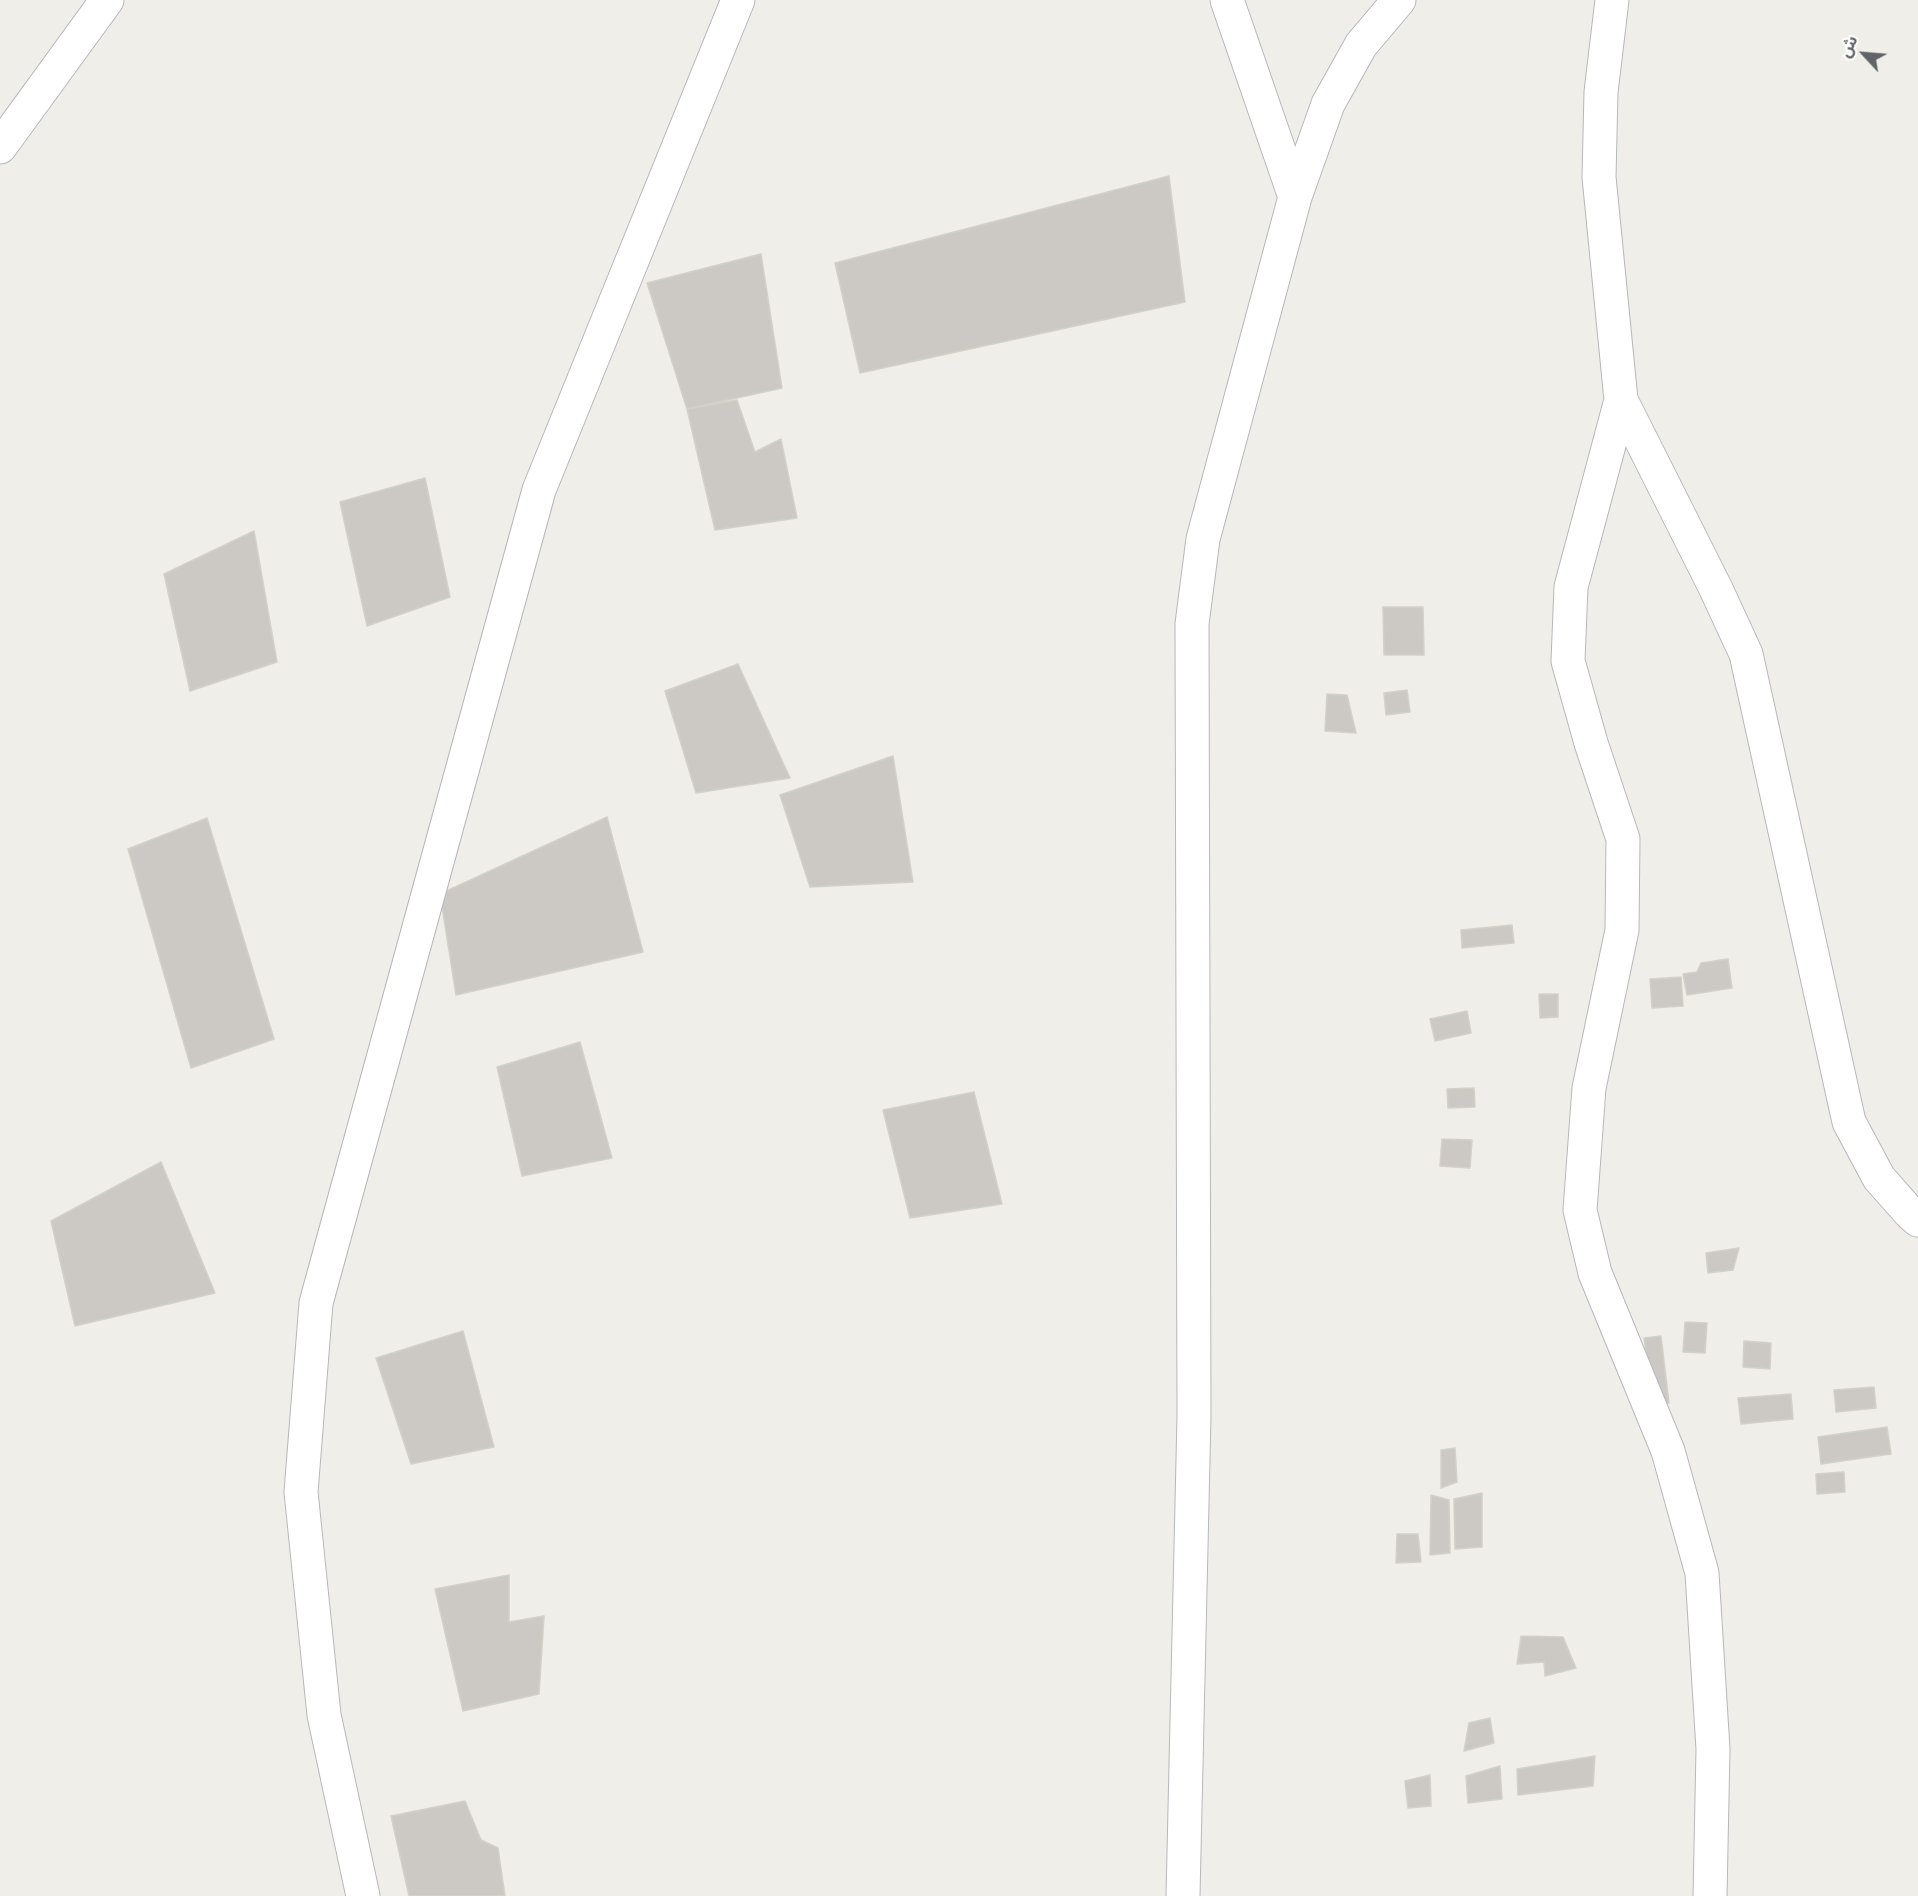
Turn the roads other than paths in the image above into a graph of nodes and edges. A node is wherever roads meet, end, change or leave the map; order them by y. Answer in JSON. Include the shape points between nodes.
{"nodes":[{"id":1,"x":107,"y":0,"type":"edge"},
{"id":2,"x":738,"y":0,"type":"edge"},
{"id":3,"x":1227,"y":0,"type":"edge"},
{"id":4,"x":1399,"y":0,"type":"edge"},
{"id":5,"x":1612,"y":0,"type":"edge"},
{"id":6,"x":0,"y":147,"type":"edge"},
{"id":7,"x":1295,"y":196,"type":"junction"},
{"id":8,"x":1621,"y":400,"type":"junction"},
{"id":9,"x":1918,"y":1220,"type":"edge"},
{"id":10,"x":363,"y":1896,"type":"edge"},
{"id":11,"x":1184,"y":1896,"type":"edge"},
{"id":12,"x":1710,"y":1896,"type":"edge"}],
"edges":[{"from":1,"to":6,"type":"street"},
{"from":2,"to":10,"type":"street","via":[[539,490],[316,1303],[300,1492],[324,1715]]},
{"from":3,"to":7,"type":"street"},
{"from":4,"to":7,"type":"street","via":[[1361,45],[1328,104]]},
{"from":5,"to":8,"type":"street","via":[[1601,92],[1599,177]]},
{"from":7,"to":11,"type":"street","via":[[1203,539],[1192,624],[1194,1416]]},
{"from":8,"to":9,"type":"street","via":[[1746,654],[1849,1122],[1880,1178]]},
{"from":8,"to":12,"type":"street","via":[[1571,587],[1568,661],[1623,838],[1622,930],[1589,1088],[1580,1210],[1595,1272],[1668,1451],[1702,1573],[1713,1749]]}]}
